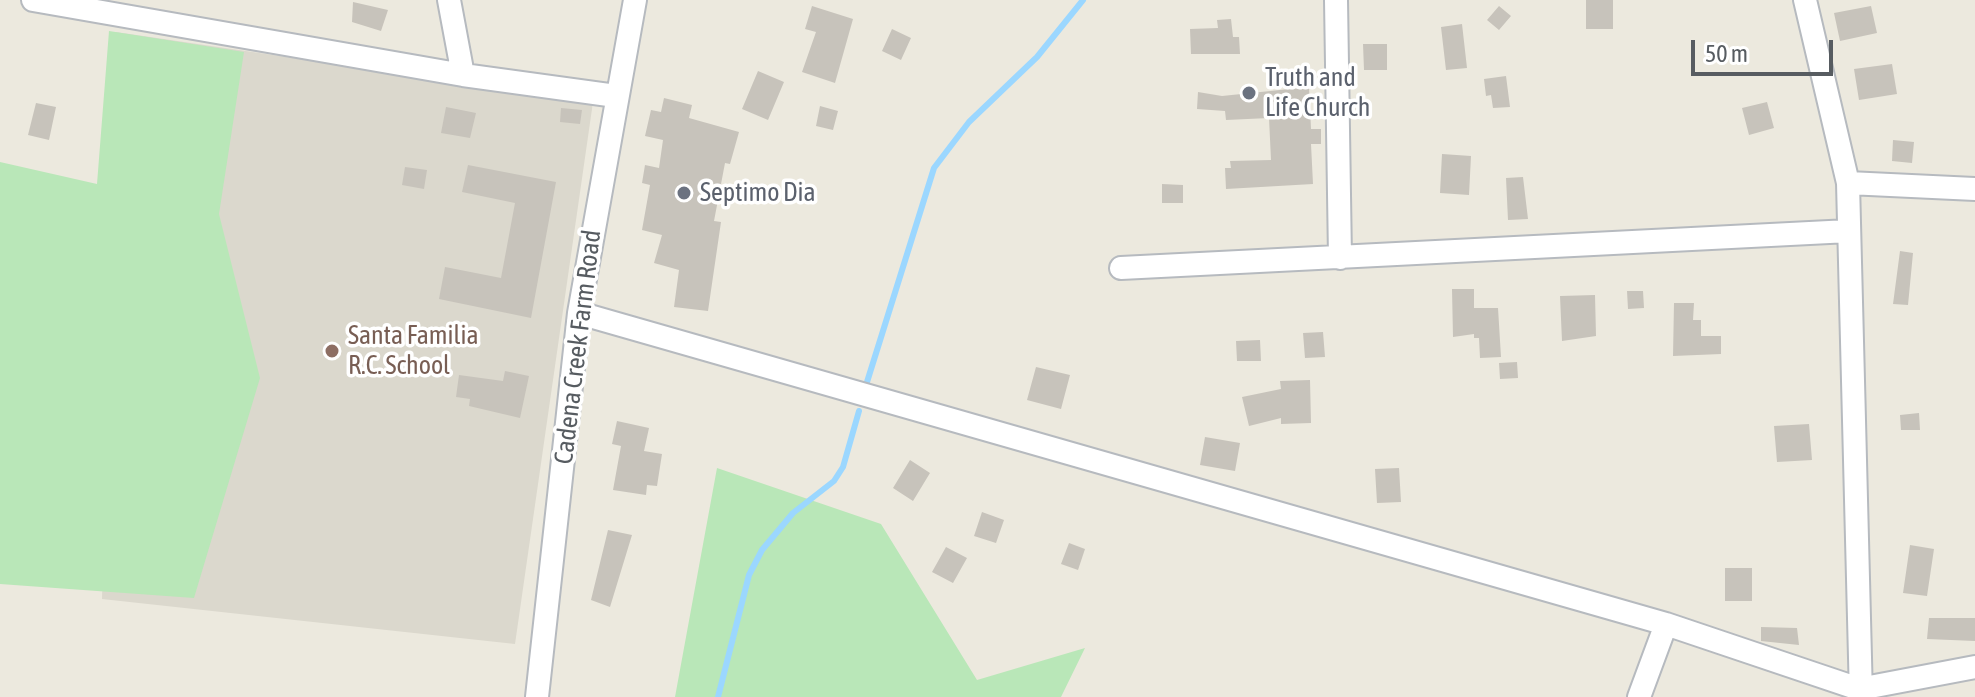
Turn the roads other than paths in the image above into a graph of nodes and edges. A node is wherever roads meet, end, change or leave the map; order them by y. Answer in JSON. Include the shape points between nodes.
{"nodes":[{"id":1,"x":33,"y":0,"type":"edge"},
{"id":2,"x":449,"y":0,"type":"edge"},
{"id":3,"x":635,"y":0,"type":"edge"},
{"id":4,"x":1336,"y":0,"type":"edge"},
{"id":5,"x":1805,"y":0,"type":"edge"},
{"id":6,"x":83,"y":4,"type":"edge"},
{"id":7,"x":463,"y":75,"type":"junction"},
{"id":8,"x":616,"y":96,"type":"junction"},
{"id":9,"x":1848,"y":183,"type":"junction"},
{"id":10,"x":1975,"y":189,"type":"edge"},
{"id":11,"x":1849,"y":231,"type":"junction"},
{"id":12,"x":1340,"y":258,"type":"junction"},
{"id":13,"x":1121,"y":268,"type":"dead end"},
{"id":14,"x":579,"y":313,"type":"junction"},
{"id":15,"x":1666,"y":624,"type":"junction"},
{"id":16,"x":1975,"y":667,"type":"edge"},
{"id":17,"x":1860,"y":693,"type":"edge"},
{"id":18,"x":537,"y":697,"type":"edge"},
{"id":19,"x":1639,"y":697,"type":"edge"}],
"edges":[{"from":1,"to":6,"type":"street"},
{"from":2,"to":7,"type":"street"},
{"from":3,"to":8,"type":"street","name":"Cadena Creek Farm Road"},
{"from":4,"to":12,"type":"street"},
{"from":5,"to":9,"type":"street"},
{"from":6,"to":7,"type":"street"},
{"from":7,"to":8,"type":"street"},
{"from":8,"to":14,"type":"street","name":"Cadena Creek Farm Road"},
{"from":9,"to":10,"type":"street"},
{"from":9,"to":11,"type":"street"},
{"from":11,"to":12,"type":"street"},
{"from":11,"to":17,"type":"street"},
{"from":12,"to":13,"type":"street"},
{"from":14,"to":15,"type":"street"},
{"from":14,"to":18,"type":"street","name":"Cadena Creek Farm Road"},
{"from":15,"to":17,"type":"street"},
{"from":15,"to":19,"type":"street"},
{"from":16,"to":17,"type":"street"}]}
